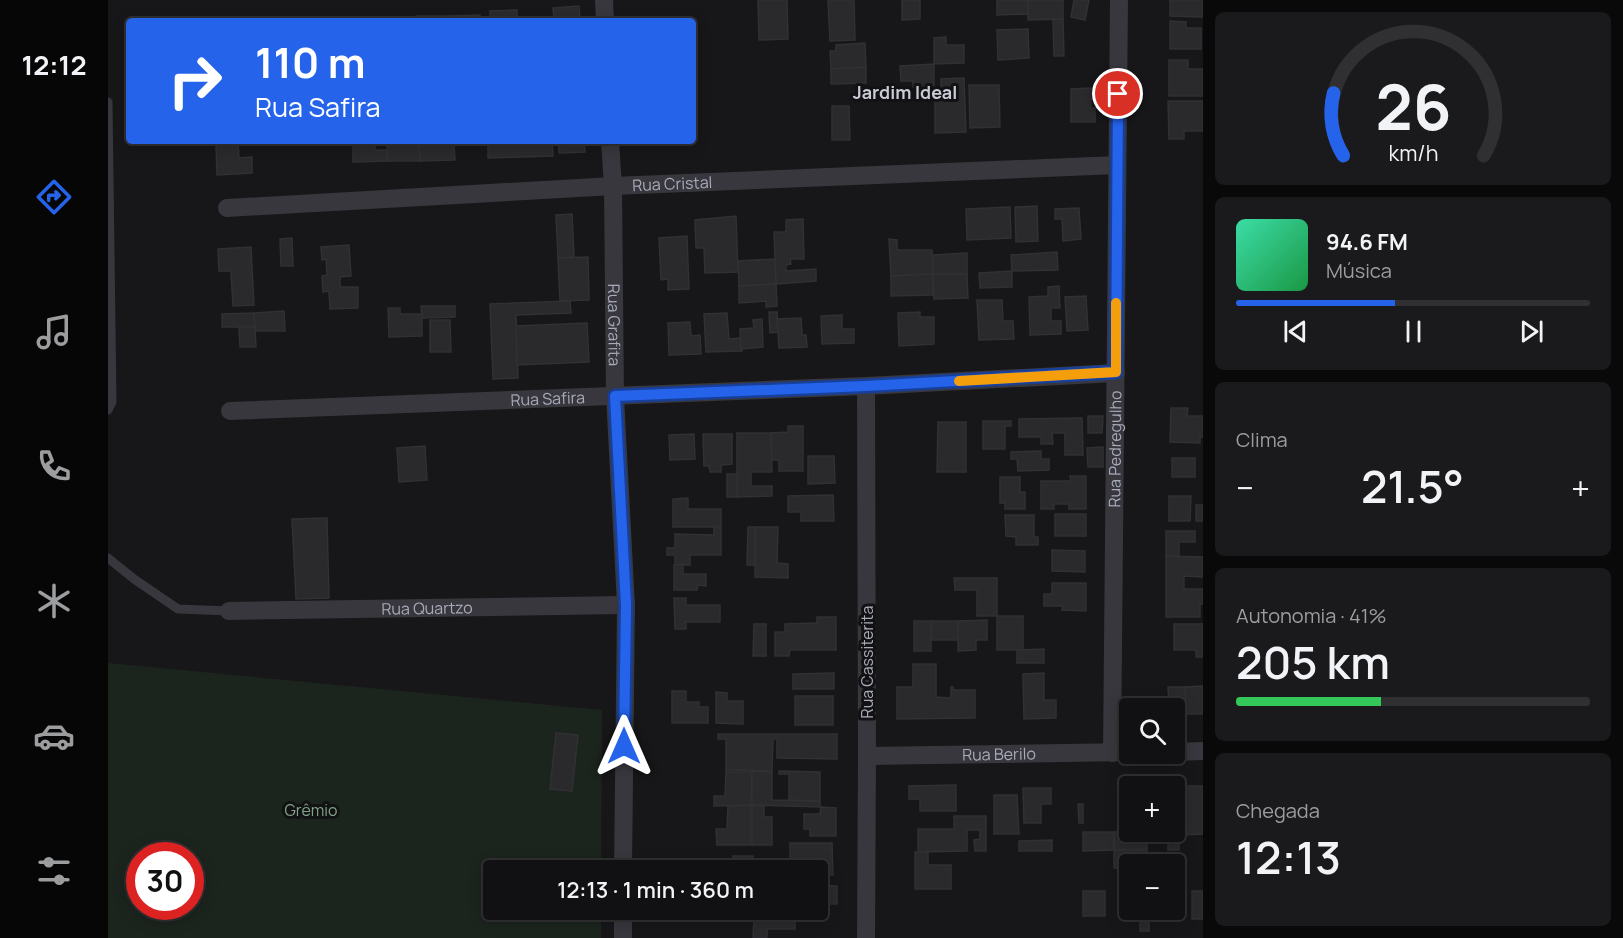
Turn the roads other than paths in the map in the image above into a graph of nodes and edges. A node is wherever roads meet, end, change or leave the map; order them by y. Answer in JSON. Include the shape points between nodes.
{"nodes":[{"id":1,"x":604,"y":0,"type":"edge"},
{"id":2,"x":1119,"y":0,"type":"edge"},
{"id":3,"x":605,"y":18,"type":"edge"},
{"id":4,"x":108,"y":102,"type":"edge"},
{"id":5,"x":610,"y":144,"type":"edge"},
{"id":6,"x":1118,"y":165,"type":"junction"},
{"id":7,"x":613,"y":186,"type":"junction"},
{"id":8,"x":227,"y":208,"type":"dead end"},
{"id":9,"x":1116,"y":372,"type":"junction"},
{"id":10,"x":866,"y":386,"type":"junction"},
{"id":11,"x":615,"y":396,"type":"junction"},
{"id":12,"x":108,"y":410,"type":"edge"},
{"id":13,"x":230,"y":411,"type":"dead end"},
{"id":14,"x":108,"y":558,"type":"edge"},
{"id":15,"x":626,"y":605,"type":"junction"},
{"id":16,"x":229,"y":611,"type":"joint"},
{"id":17,"x":1120,"y":698,"type":"edge"},
{"id":18,"x":1119,"y":752,"type":"edge"},
{"id":19,"x":1185,"y":752,"type":"edge"},
{"id":20,"x":1203,"y":752,"type":"edge"},
{"id":21,"x":867,"y":756,"type":"junction"},
{"id":22,"x":623,"y":860,"type":"edge"},
{"id":23,"x":623,"y":920,"type":"edge"},
{"id":24,"x":623,"y":938,"type":"edge"},
{"id":25,"x":866,"y":938,"type":"edge"}],
"edges":[{"from":1,"to":3,"type":"street"},
{"from":2,"to":6,"type":"street","name":"Rua Pedregulho"},
{"from":4,"to":12,"type":"lane","via":[[112,402]]},
{"from":5,"to":7,"type":"street","name":"Rua Grafita"},
{"from":6,"to":7,"type":"street","name":"Rua Cristal"},
{"from":6,"to":9,"type":"street","name":"Rua Pedregulho"},
{"from":7,"to":8,"type":"street","name":"Rua Cristal"},
{"from":7,"to":11,"type":"street","name":"Rua Grafita"},
{"from":9,"to":10,"type":"street","name":"Rua Safira"},
{"from":9,"to":17,"type":"street","name":"Rua Pedregulho"},
{"from":10,"to":11,"type":"street","name":"Rua Safira"},
{"from":10,"to":21,"type":"street","name":"Rua Cassiterita"},
{"from":11,"to":13,"type":"street","name":"Rua Safira"},
{"from":11,"to":15,"type":"street","name":"Rua Grafita"},
{"from":14,"to":16,"type":"lane","via":[[178,609]]},
{"from":15,"to":16,"type":"street","name":"Rua Quartzo"},
{"from":15,"to":22,"type":"street","name":"Rua Grafita"},
{"from":18,"to":21,"type":"street","name":"Rua Berilo"},
{"from":19,"to":20,"type":"street"},
{"from":21,"to":25,"type":"street","name":"Rua Cassiterita"},
{"from":23,"to":24,"type":"street"}]}
